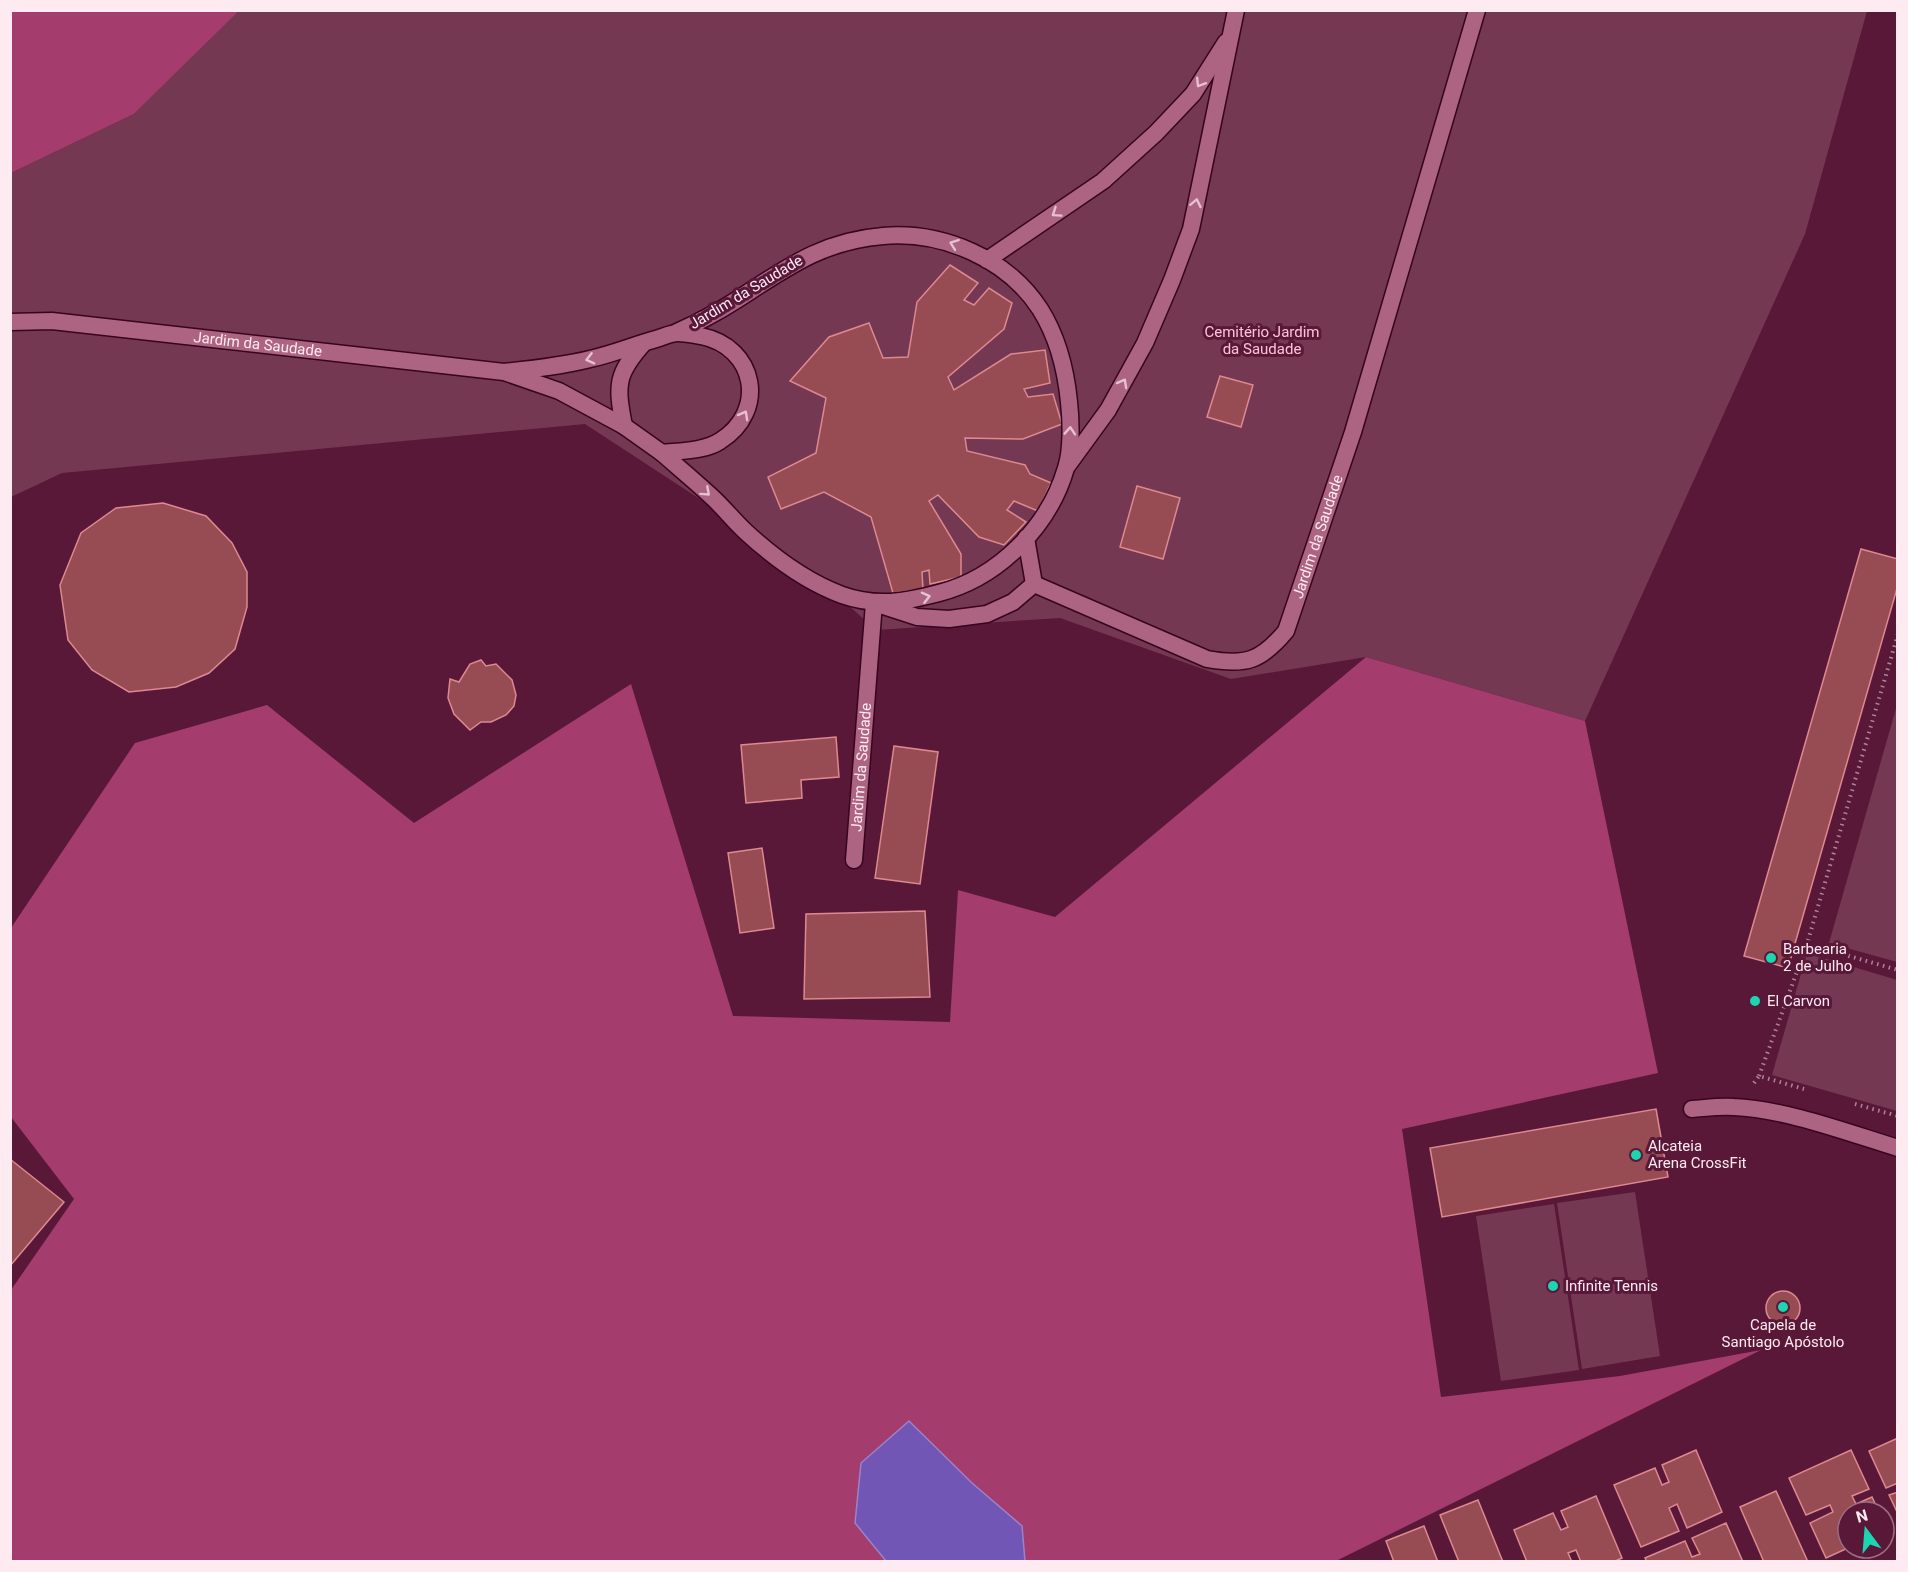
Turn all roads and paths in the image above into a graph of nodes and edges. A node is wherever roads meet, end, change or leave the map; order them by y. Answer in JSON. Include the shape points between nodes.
{"nodes":[{"id":1,"x":1236,"y":10,"type":"edge"},
{"id":2,"x":1477,"y":10,"type":"edge"},
{"id":3,"x":1231,"y":34,"type":"junction"},
{"id":4,"x":987,"y":260,"type":"junction"},
{"id":5,"x":10,"y":322,"type":"edge"},
{"id":6,"x":677,"y":332,"type":"junction"},
{"id":7,"x":646,"y":342,"type":"junction"},
{"id":8,"x":504,"y":372,"type":"junction"},
{"id":9,"x":624,"y":426,"type":"junction"},
{"id":10,"x":662,"y":453,"type":"junction"},
{"id":11,"x":1067,"y":466,"type":"junction"},
{"id":12,"x":1026,"y":538,"type":"junction"},
{"id":13,"x":1034,"y":585,"type":"junction"},
{"id":14,"x":874,"y":603,"type":"junction"},
{"id":15,"x":1898,"y":634,"type":"edge"},
{"id":16,"x":854,"y":860,"type":"dead end"},
{"id":17,"x":1807,"y":944,"type":"junction"},
{"id":18,"x":1898,"y":970,"type":"edge"},
{"id":19,"x":1759,"y":1076,"type":"dead end"},
{"id":20,"x":1692,"y":1109,"type":"dead end"},
{"id":21,"x":1898,"y":1148,"type":"edge"}],
"edges":[{"from":1,"to":3,"type":"lane","name":"Jardim da Saudade"},
{"from":2,"to":13,"type":"lane","name":"Jardim da Saudade","via":[[1353,432],[1286,631],[1272,648],[1254,659],[1231,663],[1207,659]]},
{"from":3,"to":4,"type":"lane","name":"Jardim da Saudade","one_way":true,"via":[[1193,94],[1156,133],[1103,181]]},
{"from":11,"to":3,"type":"lane","name":"Jardim da Saudade","one_way":true,"via":[[1108,410],[1145,343],[1172,280],[1191,229]]},
{"from":4,"to":6,"type":"lane","name":"Jardim da Saudade","one_way":true,"via":[[955,244],[922,235],[847,241],[806,255],[718,312]]},
{"from":11,"to":4,"type":"lane","name":"Jardim da Saudade","one_way":true,"via":[[1071,417],[1067,381],[1057,347],[1040,309],[1017,281]]},
{"from":5,"to":8,"type":"lane","name":"Jardim da Saudade","via":[[52,321]]},
{"from":6,"to":7,"type":"lane","name":"Jardim da Saudade"},
{"from":10,"to":6,"type":"lane","name":"Jardim da Saudade","one_way":true,"via":[[718,443],[736,429],[749,408],[751,389],[746,370],[736,355],[723,344]]},
{"from":7,"to":8,"type":"lane","name":"Jardim da Saudade","one_way":true,"via":[[558,366]]},
{"from":7,"to":9,"type":"lane","via":[[627,362],[620,378]]},
{"from":8,"to":9,"type":"lane","name":"Jardim da Saudade","via":[[559,391]]},
{"from":9,"to":10,"type":"lane","name":"Jardim da Saudade"},
{"from":10,"to":14,"type":"lane","name":"Jardim da Saudade","one_way":true,"via":[[773,556],[841,594]]},
{"from":11,"to":12,"type":"lane","name":"Jardim da Saudade","via":[[1041,520]]},
{"from":12,"to":13,"type":"lane"},
{"from":14,"to":12,"type":"lane","name":"Jardim da Saudade","one_way":true,"via":[[916,599],[955,589],[984,576]]},
{"from":13,"to":14,"type":"lane","name":"Jardim da Saudade","via":[[1013,603],[987,614],[949,619],[916,617]]},
{"from":14,"to":16,"type":"lane","name":"Jardim da Saudade"},
{"from":15,"to":17,"type":"path"},
{"from":17,"to":18,"type":"path"},
{"from":17,"to":19,"type":"path"},
{"from":20,"to":21,"type":"lane","via":[[1734,1107],[1775,1113]]}]}
